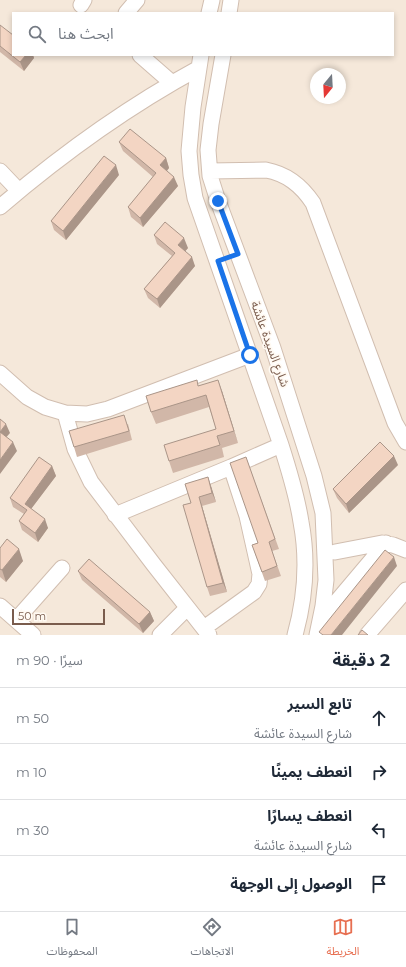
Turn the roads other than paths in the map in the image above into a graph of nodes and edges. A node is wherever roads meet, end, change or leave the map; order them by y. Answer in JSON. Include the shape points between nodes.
{"nodes":[{"id":1,"x":137,"y":0,"type":"edge"},
{"id":2,"x":212,"y":0,"type":"edge"},
{"id":3,"x":231,"y":0,"type":"edge"},
{"id":4,"x":127,"y":12,"type":"edge"},
{"id":5,"x":209,"y":12,"type":"edge"},
{"id":6,"x":229,"y":12,"type":"edge"},
{"id":7,"x":141,"y":56,"type":"edge"},
{"id":8,"x":222,"y":56,"type":"edge"},
{"id":9,"x":200,"y":62,"type":"edge"},
{"id":10,"x":172,"y":83,"type":"junction"},
{"id":11,"x":210,"y":171,"type":"junction"},
{"id":12,"x":0,"y":172,"type":"edge"},
{"id":13,"x":19,"y":191,"type":"junction"},
{"id":14,"x":0,"y":206,"type":"edge"},
{"id":15,"x":238,"y":254,"type":"junction"},
{"id":16,"x":218,"y":261,"type":"junction"},
{"id":17,"x":250,"y":355,"type":"junction"},
{"id":18,"x":0,"y":373,"type":"edge"},
{"id":19,"x":65,"y":413,"type":"junction"},
{"id":20,"x":406,"y":442,"type":"edge"},
{"id":21,"x":281,"y":445,"type":"junction"},
{"id":22,"x":231,"y":467,"type":"junction"},
{"id":23,"x":115,"y":515,"type":"junction"},
{"id":24,"x":324,"y":526,"type":"junction"},
{"id":25,"x":302,"y":529,"type":"junction"},
{"id":26,"x":386,"y":543,"type":"junction"},
{"id":27,"x":406,"y":550,"type":"edge"},
{"id":28,"x":335,"y":552,"type":"dead end"},
{"id":29,"x":62,"y":568,"type":"dead end"},
{"id":30,"x":406,"y":590,"type":"edge"},
{"id":31,"x":0,"y":606,"type":"edge"},
{"id":32,"x":187,"y":608,"type":"junction"},
{"id":33,"x":16,"y":620,"type":"junction"},
{"id":34,"x":318,"y":628,"type":"edge"},
{"id":35,"x":206,"y":632,"type":"edge"},
{"id":36,"x":33,"y":635,"type":"edge"},
{"id":37,"x":160,"y":635,"type":"edge"},
{"id":38,"x":295,"y":635,"type":"edge"},
{"id":39,"x":367,"y":635,"type":"edge"}],
"edges":[{"from":1,"to":4,"type":"street"},
{"from":2,"to":5,"type":"street"},
{"from":3,"to":6,"type":"street"},
{"from":7,"to":10,"type":"street"},
{"from":8,"to":11,"type":"street","name":"شارع السيدة عائشة","via":[[210,130]]},
{"from":9,"to":10,"type":"street"},
{"from":9,"to":16,"type":"street","name":"شارع السيدة عائشة","via":[[189,151],[191,175],[195,198]]},
{"from":10,"to":13,"type":"street","via":[[101,128]]},
{"from":11,"to":15,"type":"street","name":"شارع السيدة عائشة","via":[[218,201]]},
{"from":11,"to":20,"type":"street","via":[[266,170],[290,179],[307,194],[313,203],[395,423]]},
{"from":12,"to":13,"type":"street"},
{"from":13,"to":14,"type":"street"},
{"from":15,"to":16,"type":"street"},
{"from":15,"to":24,"type":"street","name":"شارع السيدة عائشة","via":[[303,438],[323,513]]},
{"from":16,"to":17,"type":"street","name":"شارع السيدة عائشة"},
{"from":17,"to":19,"type":"street","via":[[108,410],[87,414]]},
{"from":17,"to":21,"type":"street","name":"شارع السيدة عائشة"},
{"from":18,"to":19,"type":"street","via":[[27,397]]},
{"from":19,"to":23,"type":"street","via":[[82,466]]},
{"from":21,"to":22,"type":"street"},
{"from":21,"to":25,"type":"street","name":"شارع السيدة عائشة"},
{"from":22,"to":23,"type":"street"},
{"from":22,"to":35,"type":"street","via":[[247,516],[260,574],[259,584],[254,592]]},
{"from":23,"to":32,"type":"street"},
{"from":24,"to":25,"type":"street"},
{"from":24,"to":34,"type":"street","name":"شارع السيدة عائشة","via":[[326,580]]},
{"from":25,"to":38,"type":"street","name":"شارع السيدة عائشة","via":[[304,585]]},
{"from":26,"to":27,"type":"street"},
{"from":26,"to":28,"type":"street"},
{"from":26,"to":34,"type":"street"},
{"from":29,"to":33,"type":"street"},
{"from":30,"to":39,"type":"street"},
{"from":31,"to":33,"type":"street"},
{"from":32,"to":35,"type":"street"},
{"from":32,"to":37,"type":"street"},
{"from":33,"to":36,"type":"street"}]}
